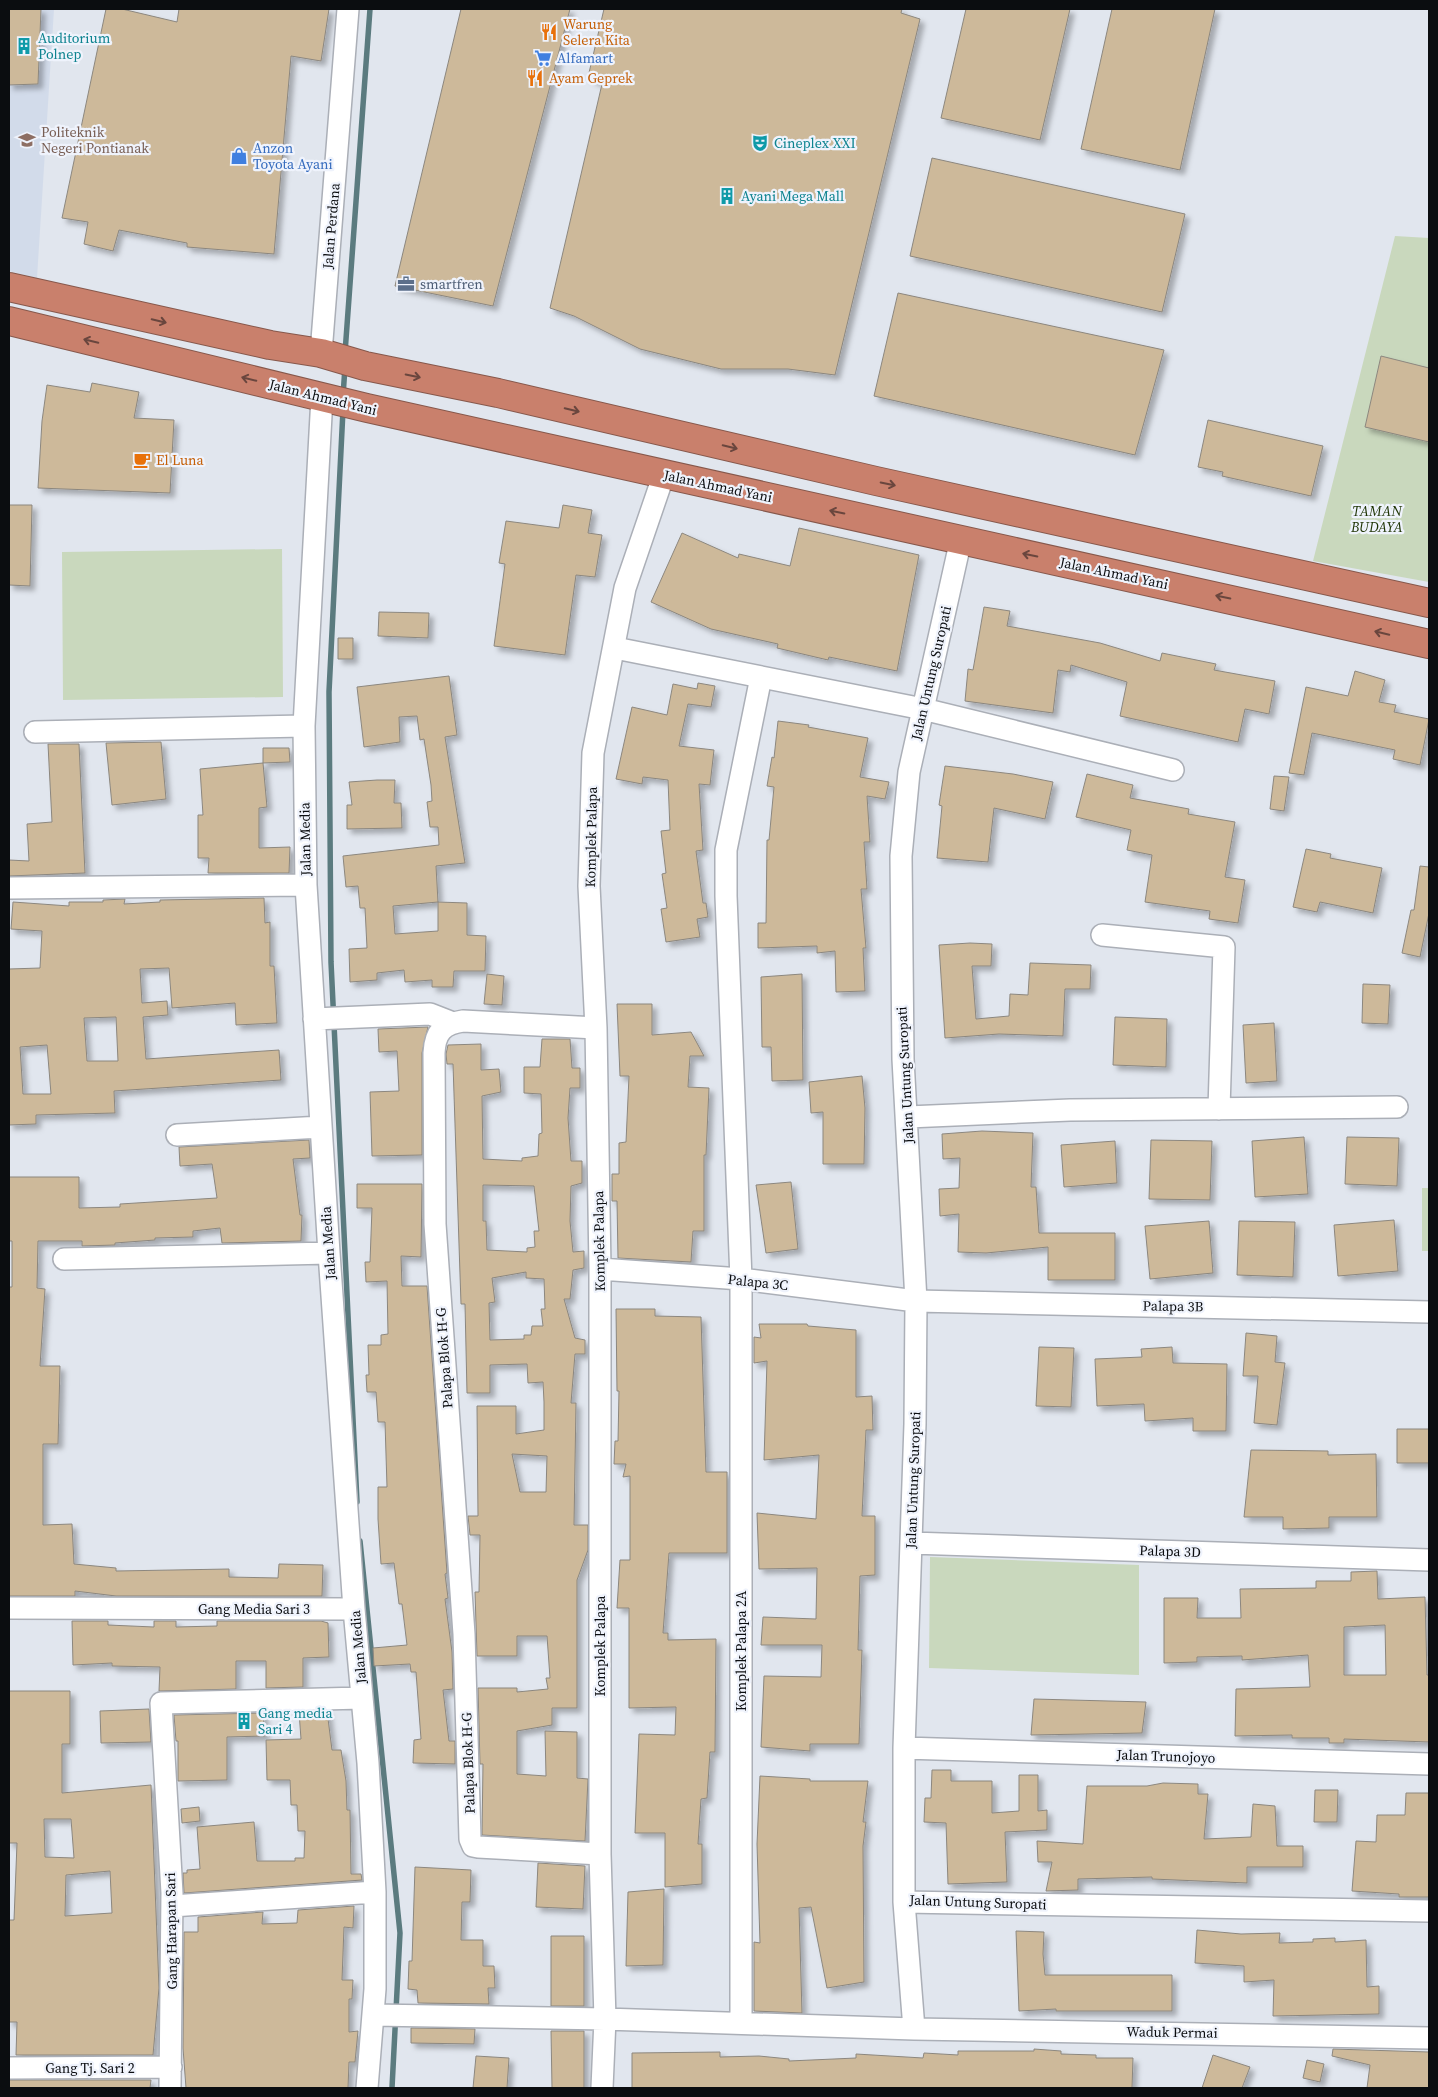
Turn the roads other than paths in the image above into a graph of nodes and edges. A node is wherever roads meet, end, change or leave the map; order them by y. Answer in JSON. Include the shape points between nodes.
{"nodes":[{"id":1,"x":348,"y":9,"type":"edge"},
{"id":2,"x":9,"y":287,"type":"edge"},
{"id":3,"x":9,"y":321,"type":"edge"},
{"id":4,"x":324,"y":354,"type":"junction"},
{"id":5,"x":326,"y":398,"type":"junction"},
{"id":6,"x":664,"y":474,"type":"junction"},
{"id":7,"x":961,"y":539,"type":"junction"},
{"id":8,"x":1429,"y":603,"type":"edge"},
{"id":9,"x":1429,"y":644,"type":"edge"},
{"id":10,"x":615,"y":648,"type":"junction"},
{"id":11,"x":761,"y":678,"type":"junction"},
{"id":12,"x":923,"y":709,"type":"junction"},
{"id":13,"x":304,"y":726,"type":"junction"},
{"id":14,"x":35,"y":732,"type":"dead end"},
{"id":15,"x":1173,"y":770,"type":"dead end"},
{"id":16,"x":306,"y":885,"type":"junction"},
{"id":17,"x":9,"y":888,"type":"edge"},
{"id":18,"x":1102,"y":935,"type":"dead end"},
{"id":19,"x":314,"y":1020,"type":"junction"},
{"id":20,"x":453,"y":1023,"type":"junction"},
{"id":21,"x":596,"y":1028,"type":"junction"},
{"id":22,"x":1397,"y":1107,"type":"dead end"},
{"id":23,"x":1219,"y":1110,"type":"junction"},
{"id":24,"x":908,"y":1116,"type":"junction"},
{"id":25,"x":321,"y":1127,"type":"junction"},
{"id":26,"x":177,"y":1135,"type":"dead end"},
{"id":27,"x":329,"y":1254,"type":"junction"},
{"id":28,"x":64,"y":1259,"type":"dead end"},
{"id":29,"x":600,"y":1269,"type":"junction"},
{"id":30,"x":741,"y":1279,"type":"junction"},
{"id":31,"x":916,"y":1301,"type":"junction"},
{"id":32,"x":1429,"y":1312,"type":"edge"},
{"id":33,"x":911,"y":1542,"type":"junction"},
{"id":34,"x":1429,"y":1560,"type":"edge"},
{"id":35,"x":9,"y":1608,"type":"edge"},
{"id":36,"x":354,"y":1609,"type":"junction"},
{"id":37,"x":362,"y":1698,"type":"junction"},
{"id":38,"x":904,"y":1748,"type":"junction"},
{"id":39,"x":1429,"y":1764,"type":"edge"},
{"id":40,"x":600,"y":1854,"type":"junction"},
{"id":41,"x":375,"y":1892,"type":"junction"},
{"id":42,"x":904,"y":1902,"type":"junction"},
{"id":43,"x":172,"y":1906,"type":"junction"},
{"id":44,"x":1429,"y":1912,"type":"edge"},
{"id":45,"x":376,"y":2015,"type":"junction"},
{"id":46,"x":605,"y":2019,"type":"junction"},
{"id":47,"x":740,"y":2023,"type":"junction"},
{"id":48,"x":914,"y":2029,"type":"junction"},
{"id":49,"x":1429,"y":2038,"type":"edge"},
{"id":50,"x":171,"y":2067,"type":"junction"},
{"id":51,"x":9,"y":2068,"type":"edge"},
{"id":52,"x":170,"y":2088,"type":"edge"},
{"id":53,"x":367,"y":2088,"type":"edge"},
{"id":54,"x":602,"y":2088,"type":"edge"}],
"edges":[{"from":1,"to":4,"type":"street","name":"Jalan Perdana"},
{"from":2,"to":4,"type":"highway","one_way":true},
{"from":5,"to":3,"type":"highway","name":"Jalan Ahmad Yani","one_way":true},
{"from":4,"to":8,"type":"highway","one_way":true,"via":[[365,366],[498,393],[876,481]]},
{"from":5,"to":6,"type":"highway","name":"Jalan Ahmad Yani"},
{"from":5,"to":13,"type":"street","name":"Jalan Media"},
{"from":7,"to":6,"type":"highway","name":"Jalan Ahmad Yani","one_way":true},
{"from":6,"to":10,"type":"street","name":"Komplek Palapa","via":[[625,588]]},
{"from":9,"to":7,"type":"highway","name":"Jalan Ahmad Yani","one_way":true},
{"from":7,"to":12,"type":"street","name":"Jalan Untung Suropati"},
{"from":10,"to":11,"type":"street"},
{"from":10,"to":21,"type":"street","name":"Komplek Palapa","via":[[593,753],[589,886]]},
{"from":11,"to":12,"type":"street"},
{"from":11,"to":30,"type":"street","name":"Komplek Palapa 2A","via":[[726,850]]},
{"from":12,"to":15,"type":"street"},
{"from":12,"to":24,"type":"street","name":"Jalan Untung Suropati","via":[[909,772],[900,856],[901,997]]},
{"from":13,"to":14,"type":"street"},
{"from":13,"to":16,"type":"street","name":"Jalan Media"},
{"from":16,"to":17,"type":"street"},
{"from":16,"to":19,"type":"street","name":"Jalan Media"},
{"from":18,"to":23,"type":"street","via":[[1224,947]]},
{"from":19,"to":20,"type":"street","via":[[430,1014]]},
{"from":19,"to":25,"type":"street","name":"Jalan Media"},
{"from":20,"to":21,"type":"street"},
{"from":20,"to":40,"type":"street","name":"Palapa Blok H-G","via":[[440,1030],[434,1042],[435,1224],[464,1634],[470,1839],[473,1846]]},
{"from":21,"to":29,"type":"street","name":"Komplek Palapa"},
{"from":22,"to":23,"type":"street"},
{"from":23,"to":24,"type":"street","via":[[1070,1110]]},
{"from":24,"to":31,"type":"street","name":"Jalan Untung Suropati"},
{"from":25,"to":26,"type":"street"},
{"from":25,"to":27,"type":"street","name":"Jalan Media"},
{"from":27,"to":28,"type":"street"},
{"from":27,"to":36,"type":"street","name":"Jalan Media"},
{"from":29,"to":30,"type":"street","name":"Palapa 3C"},
{"from":29,"to":40,"type":"street","name":"Komplek Palapa"},
{"from":30,"to":31,"type":"street","name":"Palapa 3C"},
{"from":30,"to":47,"type":"street","name":"Komplek Palapa 2A"},
{"from":31,"to":32,"type":"street","name":"Palapa 3B"},
{"from":31,"to":33,"type":"street","name":"Jalan Untung Suropati"},
{"from":33,"to":34,"type":"street","name":"Palapa 3D"},
{"from":33,"to":38,"type":"street","name":"Jalan Untung Suropati"},
{"from":35,"to":36,"type":"street","name":"Gang Media Sari 3"},
{"from":36,"to":37,"type":"street","name":"Jalan Media"},
{"from":37,"to":41,"type":"street","name":"Jalan Media"},
{"from":37,"to":43,"type":"street","name":"Gang Harapan Sari","via":[[161,1703]]},
{"from":38,"to":39,"type":"street","name":"Jalan Trunojoyo"},
{"from":38,"to":42,"type":"street","name":"Jalan Untung Suropati"},
{"from":40,"to":46,"type":"street","name":"Komplek Palapa"},
{"from":41,"to":43,"type":"street"},
{"from":41,"to":45,"type":"street","name":"Jalan Media"},
{"from":42,"to":44,"type":"street","name":"Jalan Untung Suropati"},
{"from":42,"to":48,"type":"street"},
{"from":43,"to":50,"type":"street","name":"Gang Harapan Sari"},
{"from":45,"to":46,"type":"street","name":"Waduk Permai"},
{"from":45,"to":53,"type":"street","name":"Jalan Media"},
{"from":46,"to":47,"type":"street","name":"Waduk Permai"},
{"from":46,"to":54,"type":"street","name":"Komplek Palapa"},
{"from":47,"to":48,"type":"street","name":"Waduk Permai"},
{"from":48,"to":49,"type":"street","name":"Waduk Permai"},
{"from":50,"to":51,"type":"street","name":"Gang Tj. Sari 2"},
{"from":50,"to":52,"type":"street"}]}
